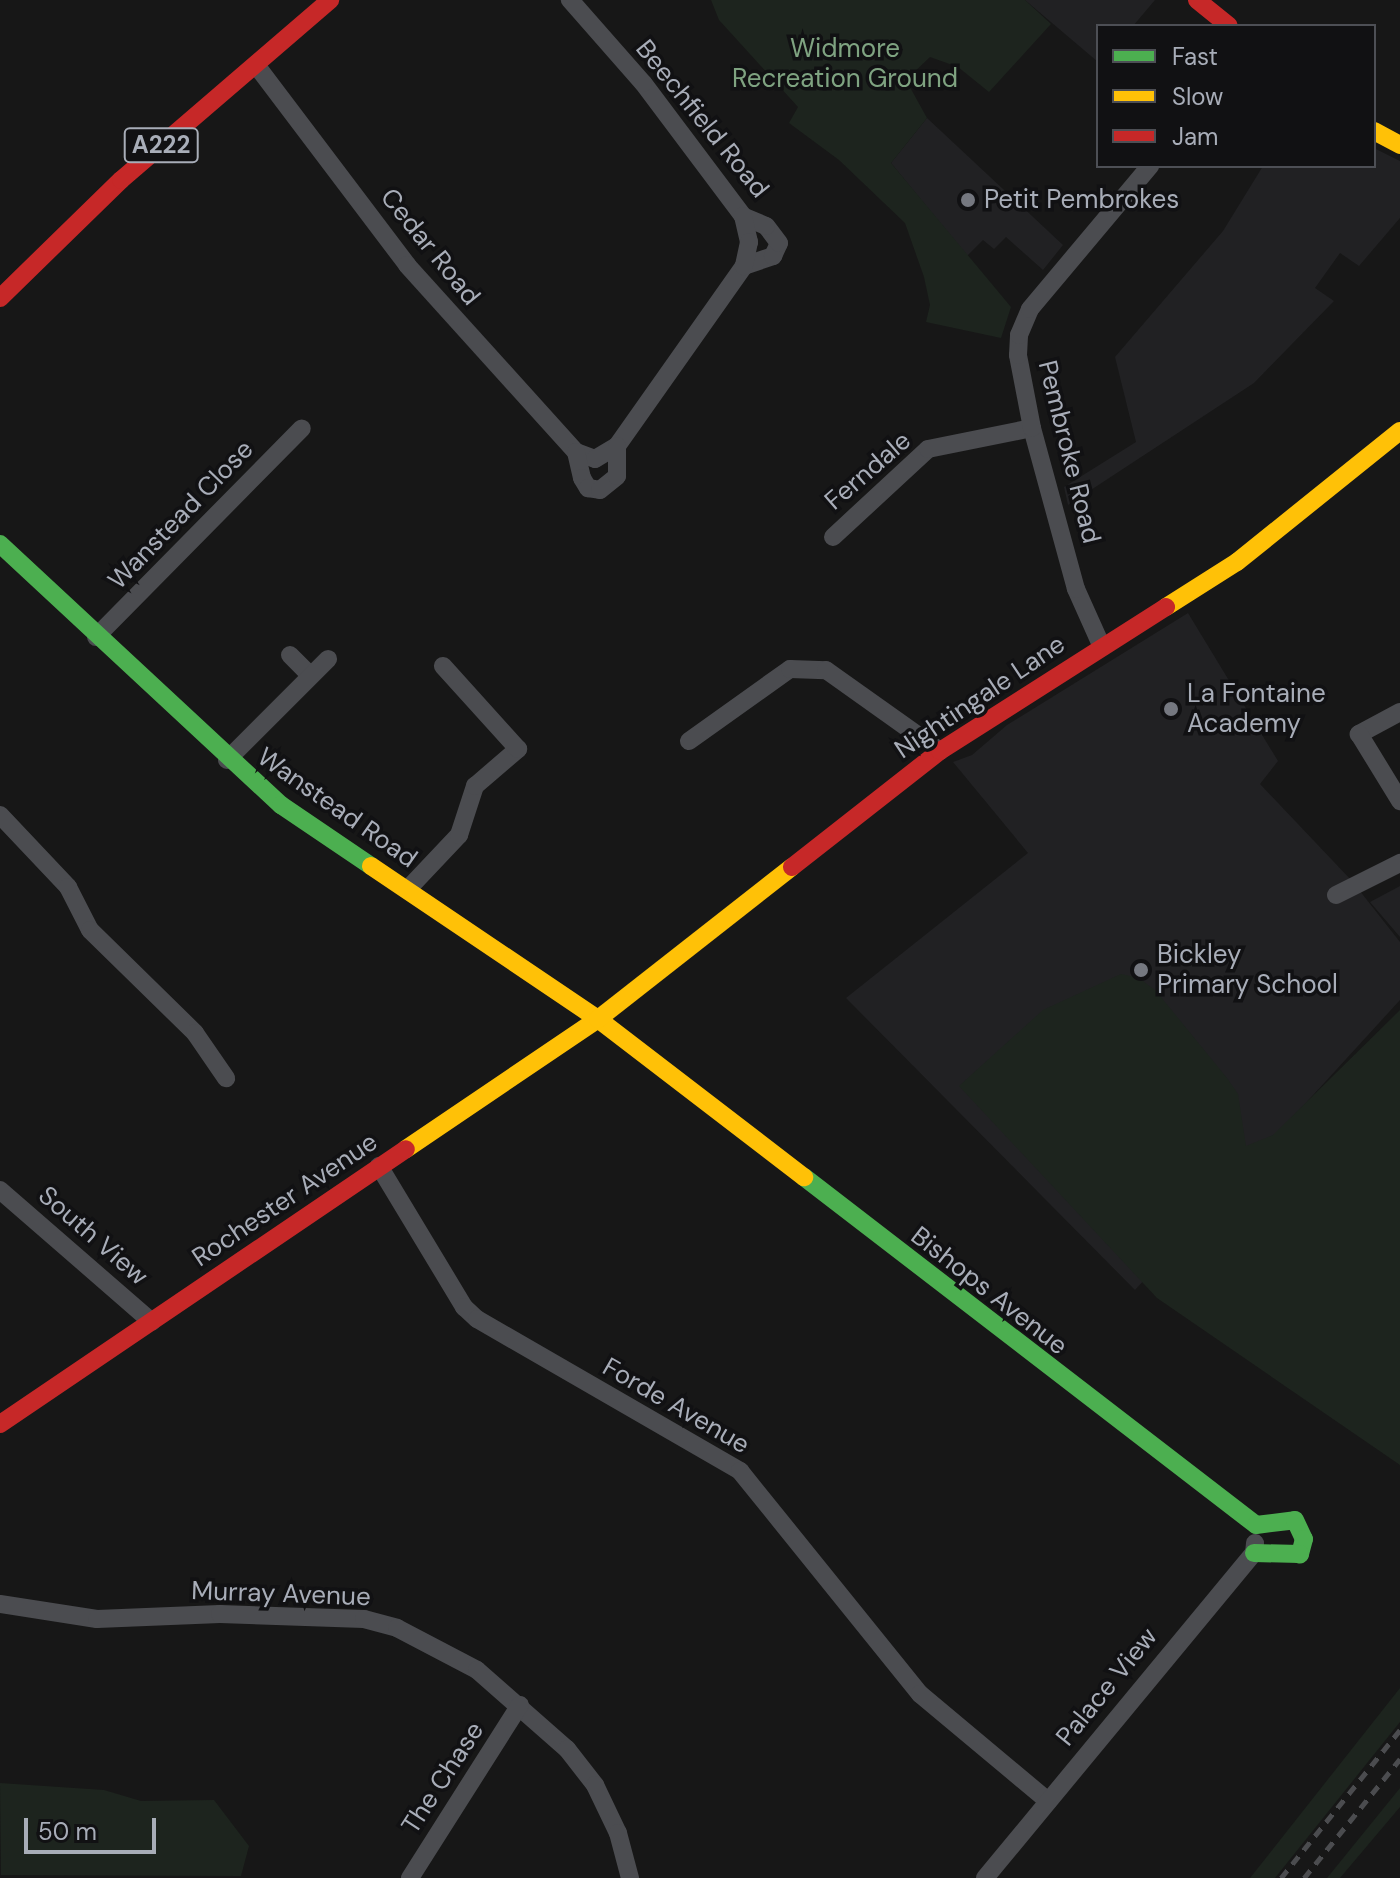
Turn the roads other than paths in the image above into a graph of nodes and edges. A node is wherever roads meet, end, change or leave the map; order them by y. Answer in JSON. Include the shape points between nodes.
{"nodes":[{"id":1,"x":330,"y":0,"type":"edge"},
{"id":2,"x":570,"y":0,"type":"edge"},
{"id":3,"x":1197,"y":0,"type":"edge"},
{"id":4,"x":1227,"y":24,"type":"edge"},
{"id":5,"x":256,"y":65,"type":"junction"},
{"id":6,"x":1376,"y":132,"type":"edge"},
{"id":7,"x":1400,"y":145,"type":"edge"},
{"id":8,"x":1148,"y":168,"type":"edge"},
{"id":9,"x":743,"y":216,"type":"junction"},
{"id":10,"x":744,"y":266,"type":"junction"},
{"id":11,"x":0,"y":298,"type":"edge"},
{"id":12,"x":302,"y":428,"type":"dead end"},
{"id":13,"x":1032,"y":428,"type":"junction"},
{"id":14,"x":1400,"y":431,"type":"edge"},
{"id":15,"x":617,"y":446,"type":"junction"},
{"id":16,"x":576,"y":452,"type":"junction"},
{"id":17,"x":833,"y":537,"type":"dead end"},
{"id":18,"x":0,"y":544,"type":"edge"},
{"id":19,"x":96,"y":637,"type":"junction"},
{"id":20,"x":1102,"y":647,"type":"junction"},
{"id":21,"x":290,"y":655,"type":"dead end"},
{"id":22,"x":328,"y":659,"type":"dead end"},
{"id":23,"x":443,"y":666,"type":"dead end"},
{"id":24,"x":310,"y":675,"type":"junction"},
{"id":25,"x":1400,"y":712,"type":"edge"},
{"id":26,"x":689,"y":741,"type":"dead end"},
{"id":27,"x":940,"y":751,"type":"junction"},
{"id":28,"x":227,"y":760,"type":"junction"},
{"id":29,"x":1400,"y":801,"type":"edge"},
{"id":30,"x":0,"y":815,"type":"edge"},
{"id":31,"x":1400,"y":863,"type":"edge"},
{"id":32,"x":407,"y":890,"type":"junction"},
{"id":33,"x":1336,"y":895,"type":"dead end"},
{"id":34,"x":598,"y":1019,"type":"junction"},
{"id":35,"x":226,"y":1078,"type":"dead end"},
{"id":36,"x":379,"y":1166,"type":"junction"},
{"id":37,"x":0,"y":1190,"type":"edge"},
{"id":38,"x":152,"y":1322,"type":"junction"},
{"id":39,"x":0,"y":1424,"type":"edge"},
{"id":40,"x":1256,"y":1525,"type":"junction"},
{"id":41,"x":1254,"y":1553,"type":"junction"},
{"id":42,"x":0,"y":1604,"type":"edge"},
{"id":43,"x":520,"y":1705,"type":"junction"},
{"id":44,"x":1048,"y":1801,"type":"junction"},
{"id":45,"x":410,"y":1878,"type":"edge"},
{"id":46,"x":630,"y":1878,"type":"edge"},
{"id":47,"x":985,"y":1878,"type":"edge"}],
"edges":[{"from":1,"to":5,"type":"street","number":"A222"},
{"from":2,"to":9,"type":"street","name":"Beechfield Road","via":[[643,83]]},
{"from":3,"to":4,"type":"street"},
{"from":5,"to":11,"type":"street","number":"A222","via":[[121,180]]},
{"from":5,"to":16,"type":"street","name":"Cedar Road","via":[[407,265]]},
{"from":6,"to":7,"type":"street"},
{"from":8,"to":13,"type":"street","name":"Pembroke Road","via":[[1022,322],[1018,355]]},
{"from":9,"to":10,"type":"street","via":[[749,242]]},
{"from":9,"to":10,"type":"street","name":"Beechfield Road","via":[[766,226],[779,243],[773,256]]},
{"from":10,"to":15,"type":"street","name":"Beechfield Road"},
{"from":12,"to":19,"type":"street","name":"Wanstead Close"},
{"from":13,"to":17,"type":"street","name":"Ferndale","via":[[928,449]]},
{"from":13,"to":20,"type":"street","name":"Pembroke Road","via":[[1076,589]]},
{"from":14,"to":20,"type":"street","name":"Nightingale Lane","via":[[1237,562]]},
{"from":15,"to":16,"type":"street","via":[[595,459]]},
{"from":15,"to":16,"type":"street","name":"Cedar Road","via":[[617,476],[600,490],[588,488]]},
{"from":18,"to":19,"type":"street","name":"Wanstead Road"},
{"from":19,"to":28,"type":"street","name":"Wanstead Road"},
{"from":20,"to":27,"type":"street","name":"Nightingale Lane"},
{"from":21,"to":24,"type":"street"},
{"from":22,"to":24,"type":"street"},
{"from":23,"to":32,"type":"street","via":[[518,749],[475,786],[459,835]]},
{"from":24,"to":28,"type":"street"},
{"from":25,"to":29,"type":"street","via":[[1359,734]]},
{"from":26,"to":27,"type":"street","via":[[790,669],[826,670]]},
{"from":27,"to":34,"type":"street","name":"Nightingale Lane"},
{"from":28,"to":32,"type":"street","name":"Wanstead Road","via":[[281,805]]},
{"from":30,"to":35,"type":"street","via":[[68,887],[99,941],[195,1033]]},
{"from":31,"to":33,"type":"street"},
{"from":32,"to":34,"type":"street","name":"Wanstead Road"},
{"from":34,"to":36,"type":"street","name":"Rochester Avenue"},
{"from":34,"to":40,"type":"street","name":"Bishops Avenue"},
{"from":36,"to":38,"type":"street","name":"Rochester Avenue"},
{"from":36,"to":44,"type":"street","name":"Forde Avenue","via":[[471,1313],[539,1358],[740,1471],[920,1694]]},
{"from":37,"to":38,"type":"street","name":"South View"},
{"from":38,"to":39,"type":"street","name":"Rochester Avenue"},
{"from":40,"to":41,"type":"street"},
{"from":40,"to":41,"type":"street","via":[[1295,1520],[1304,1539],[1300,1554]]},
{"from":41,"to":44,"type":"street","name":"Palace View"},
{"from":42,"to":43,"type":"street","name":"Murray Avenue","via":[[97,1619],[220,1614],[364,1619],[430,1644],[477,1670]]},
{"from":43,"to":45,"type":"street","name":"The Chase"},
{"from":43,"to":46,"type":"street","name":"Murray Avenue","via":[[567,1749],[595,1785],[618,1833]]},
{"from":44,"to":47,"type":"street","name":"Palace View"}]}
